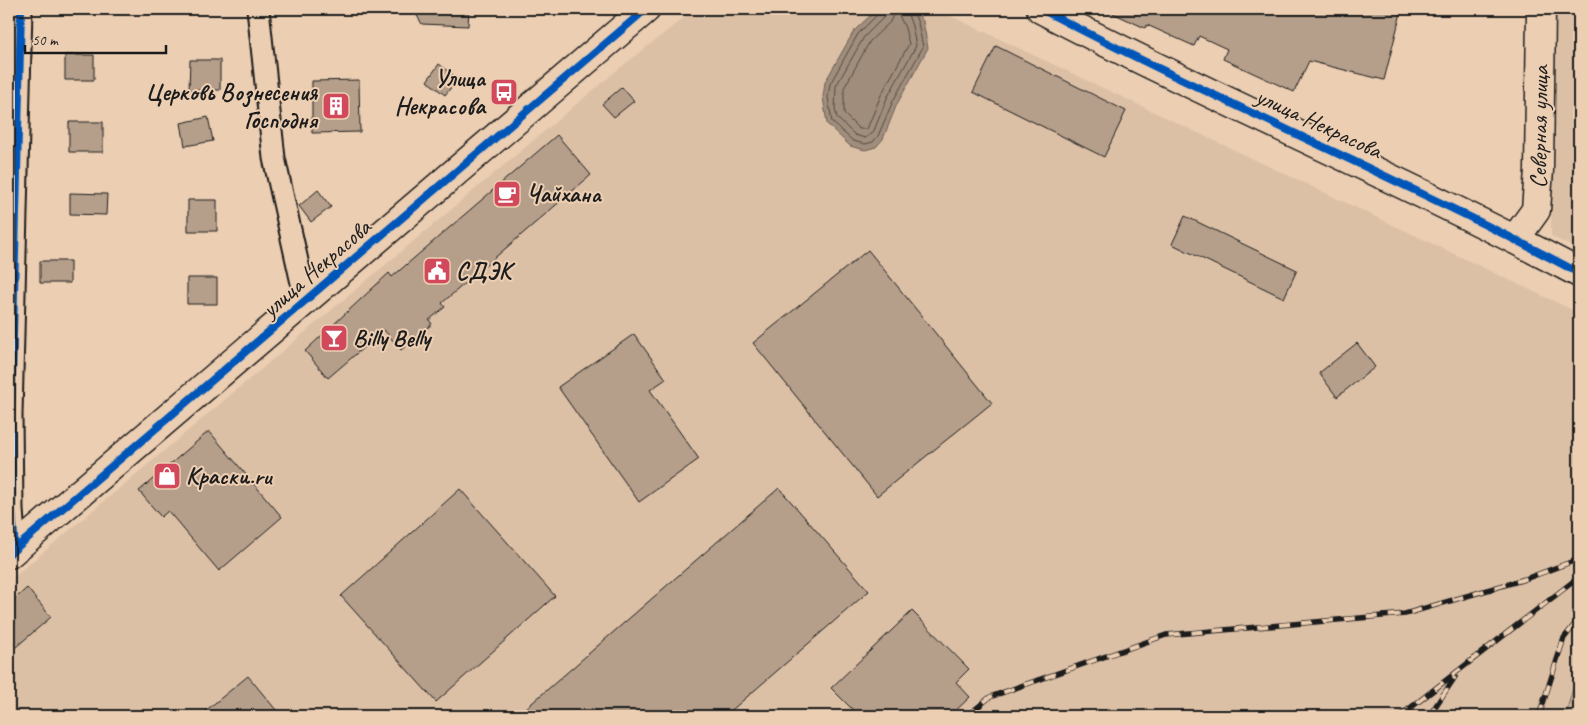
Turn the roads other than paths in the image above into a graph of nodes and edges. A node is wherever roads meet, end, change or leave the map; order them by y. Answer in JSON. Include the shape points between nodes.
{"nodes":[{"id":1,"x":21,"y":9,"type":"edge"},
{"id":2,"x":258,"y":9,"type":"edge"},
{"id":3,"x":646,"y":9,"type":"edge"},
{"id":4,"x":1041,"y":9,"type":"edge"},
{"id":5,"x":1541,"y":9,"type":"edge"},
{"id":6,"x":1515,"y":239,"type":"junction"},
{"id":7,"x":1579,"y":274,"type":"edge"},
{"id":8,"x":306,"y":301,"type":"junction"},
{"id":9,"x":10,"y":415,"type":"edge"},
{"id":10,"x":12,"y":552,"type":"edge"}],
"edges":[{"from":1,"to":9,"type":"street"},
{"from":2,"to":8,"type":"street","via":[[274,158]]},
{"from":3,"to":8,"type":"street","name":"улица Некрасова"},
{"from":4,"to":6,"type":"street","name":"улица Некрасова","via":[[1156,69],[1287,128]]},
{"from":5,"to":6,"type":"street","name":"Северная улица","via":[[1536,210]]},
{"from":6,"to":7,"type":"street","name":"улица Некрасова"},
{"from":8,"to":10,"type":"street","name":"улица Некрасова"},
{"from":9,"to":10,"type":"street"}]}
